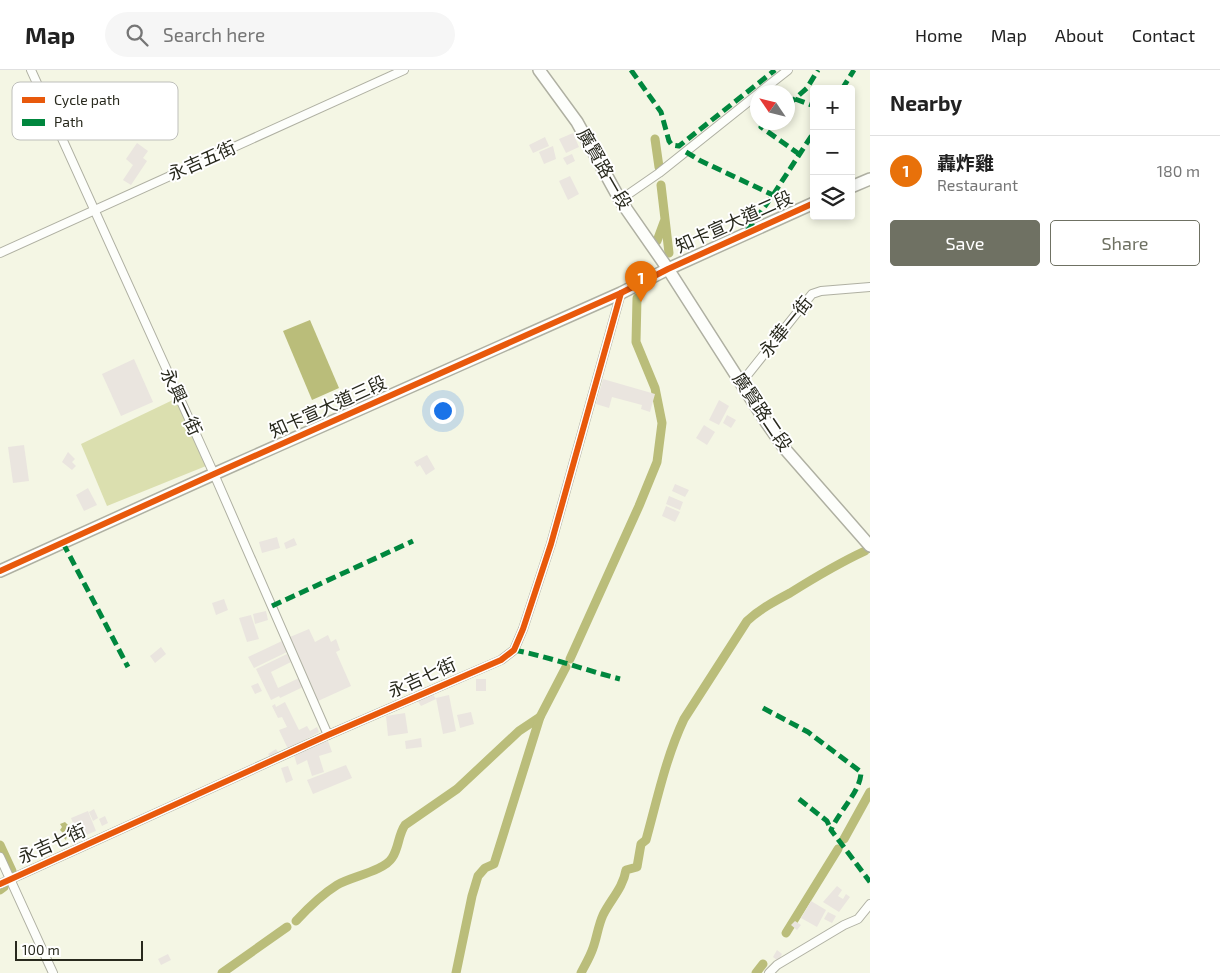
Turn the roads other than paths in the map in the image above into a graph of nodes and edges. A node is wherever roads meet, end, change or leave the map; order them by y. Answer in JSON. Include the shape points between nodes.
{"nodes":[{"id":1,"x":31,"y":70,"type":"edge"},
{"id":2,"x":404,"y":70,"type":"edge"},
{"id":3,"x":540,"y":70,"type":"edge"},
{"id":4,"x":788,"y":70,"type":"edge"},
{"id":5,"x":36,"y":82,"type":"edge"},
{"id":6,"x":769,"y":85,"type":"edge"},
{"id":7,"x":750,"y":100,"type":"edge"},
{"id":8,"x":62,"y":140,"type":"edge"},
{"id":9,"x":870,"y":179,"type":"edge"},
{"id":10,"x":855,"y":185,"type":"edge"},
{"id":11,"x":620,"y":200,"type":"junction"},
{"id":12,"x":810,"y":205,"type":"edge"},
{"id":13,"x":94,"y":210,"type":"junction"},
{"id":14,"x":0,"y":254,"type":"edge"},
{"id":15,"x":668,"y":269,"type":"junction"},
{"id":16,"x":870,"y":287,"type":"edge"},
{"id":17,"x":621,"y":293,"type":"junction"},
{"id":18,"x":742,"y":383,"type":"junction"},
{"id":19,"x":214,"y":474,"type":"junction"},
{"id":20,"x":870,"y":546,"type":"edge"},
{"id":21,"x":0,"y":571,"type":"edge"},
{"id":22,"x":328,"y":735,"type":"junction"},
{"id":23,"x":0,"y":857,"type":"edge"},
{"id":24,"x":10,"y":880,"type":"junction"},
{"id":25,"x":0,"y":884,"type":"edge"},
{"id":26,"x":870,"y":904,"type":"edge"},
{"id":27,"x":53,"y":973,"type":"edge"},
{"id":28,"x":769,"y":973,"type":"edge"}],
"edges":[{"from":1,"to":5,"type":"street","name":"永興一街"},
{"from":2,"to":13,"type":"street","name":"永吉五街"},
{"from":3,"to":11,"type":"street","name":"廣賢路一段","via":[[577,122]]},
{"from":4,"to":6,"type":"street"},
{"from":7,"to":11,"type":"street"},
{"from":8,"to":13,"type":"street","name":"永興一街"},
{"from":9,"to":10,"type":"street"},
{"from":11,"to":15,"type":"street","name":"廣賢路一段"},
{"from":12,"to":15,"type":"street","name":"知卡宣大道二段"},
{"from":13,"to":14,"type":"street","name":"永吉五街"},
{"from":13,"to":19,"type":"street","name":"永興一街"},
{"from":15,"to":17,"type":"street","name":"知卡宣大道三段"},
{"from":15,"to":18,"type":"street","name":"廣賢路二段"},
{"from":16,"to":18,"type":"street","name":"永華一街","via":[[812,294]]},
{"from":17,"to":19,"type":"street","name":"知卡宣大道三段"},
{"from":17,"to":22,"type":"street","name":"永吉七街","via":[[550,544],[524,629],[514,650],[501,660]]},
{"from":18,"to":20,"type":"street","name":"廣賢路二段","via":[[785,449]]},
{"from":19,"to":21,"type":"street","name":"知卡宣大道三段"},
{"from":19,"to":22,"type":"street","name":"永興一街"},
{"from":22,"to":24,"type":"street","name":"永吉七街"},
{"from":23,"to":24,"type":"street"},
{"from":24,"to":25,"type":"street","name":"永吉七街"},
{"from":24,"to":27,"type":"street"},
{"from":26,"to":28,"type":"street","via":[[858,919],[777,965]]}]}
